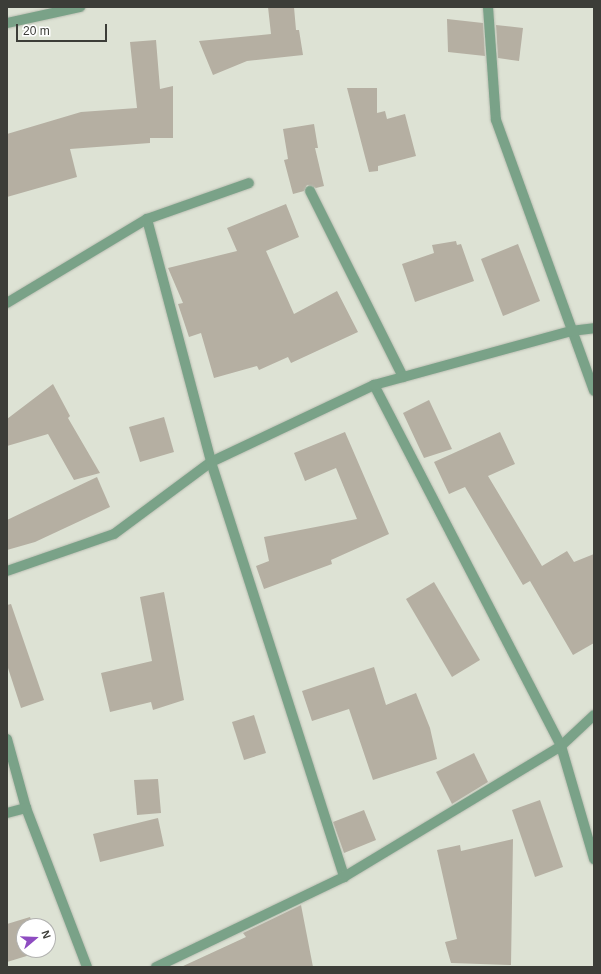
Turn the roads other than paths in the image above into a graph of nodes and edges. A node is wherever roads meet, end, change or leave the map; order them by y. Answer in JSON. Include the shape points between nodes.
{"nodes":[{"id":1,"x":80,"y":7,"type":"edge"},
{"id":2,"x":488,"y":7,"type":"edge"},
{"id":3,"x":7,"y":23,"type":"edge"},
{"id":4,"x":249,"y":183,"type":"dead end"},
{"id":5,"x":310,"y":191,"type":"dead end"},
{"id":6,"x":147,"y":219,"type":"junction"},
{"id":7,"x":7,"y":303,"type":"edge"},
{"id":8,"x":594,"y":328,"type":"edge"},
{"id":9,"x":571,"y":331,"type":"junction"},
{"id":10,"x":403,"y":377,"type":"junction"},
{"id":11,"x":374,"y":385,"type":"junction"},
{"id":12,"x":594,"y":391,"type":"edge"},
{"id":13,"x":211,"y":462,"type":"junction"},
{"id":14,"x":7,"y":571,"type":"edge"},
{"id":15,"x":594,"y":715,"type":"edge"},
{"id":16,"x":7,"y":739,"type":"edge"},
{"id":17,"x":561,"y":746,"type":"junction"},
{"id":18,"x":26,"y":808,"type":"junction"},
{"id":19,"x":7,"y":813,"type":"edge"},
{"id":20,"x":594,"y":859,"type":"edge"},
{"id":21,"x":344,"y":877,"type":"junction"},
{"id":22,"x":87,"y":967,"type":"edge"},
{"id":23,"x":156,"y":967,"type":"edge"}],
"edges":[{"from":1,"to":3,"type":"street"},
{"from":2,"to":9,"type":"street","via":[[496,120]]},
{"from":4,"to":6,"type":"street"},
{"from":5,"to":10,"type":"street"},
{"from":6,"to":7,"type":"street"},
{"from":6,"to":13,"type":"street"},
{"from":8,"to":9,"type":"street"},
{"from":9,"to":10,"type":"street"},
{"from":9,"to":12,"type":"street"},
{"from":10,"to":11,"type":"street"},
{"from":11,"to":13,"type":"street"},
{"from":11,"to":17,"type":"street"},
{"from":13,"to":14,"type":"street","via":[[114,534]]},
{"from":13,"to":21,"type":"street"},
{"from":15,"to":17,"type":"street"},
{"from":16,"to":18,"type":"street"},
{"from":17,"to":20,"type":"street"},
{"from":17,"to":21,"type":"street"},
{"from":18,"to":19,"type":"street"},
{"from":18,"to":22,"type":"street"},
{"from":21,"to":23,"type":"street"}]}
